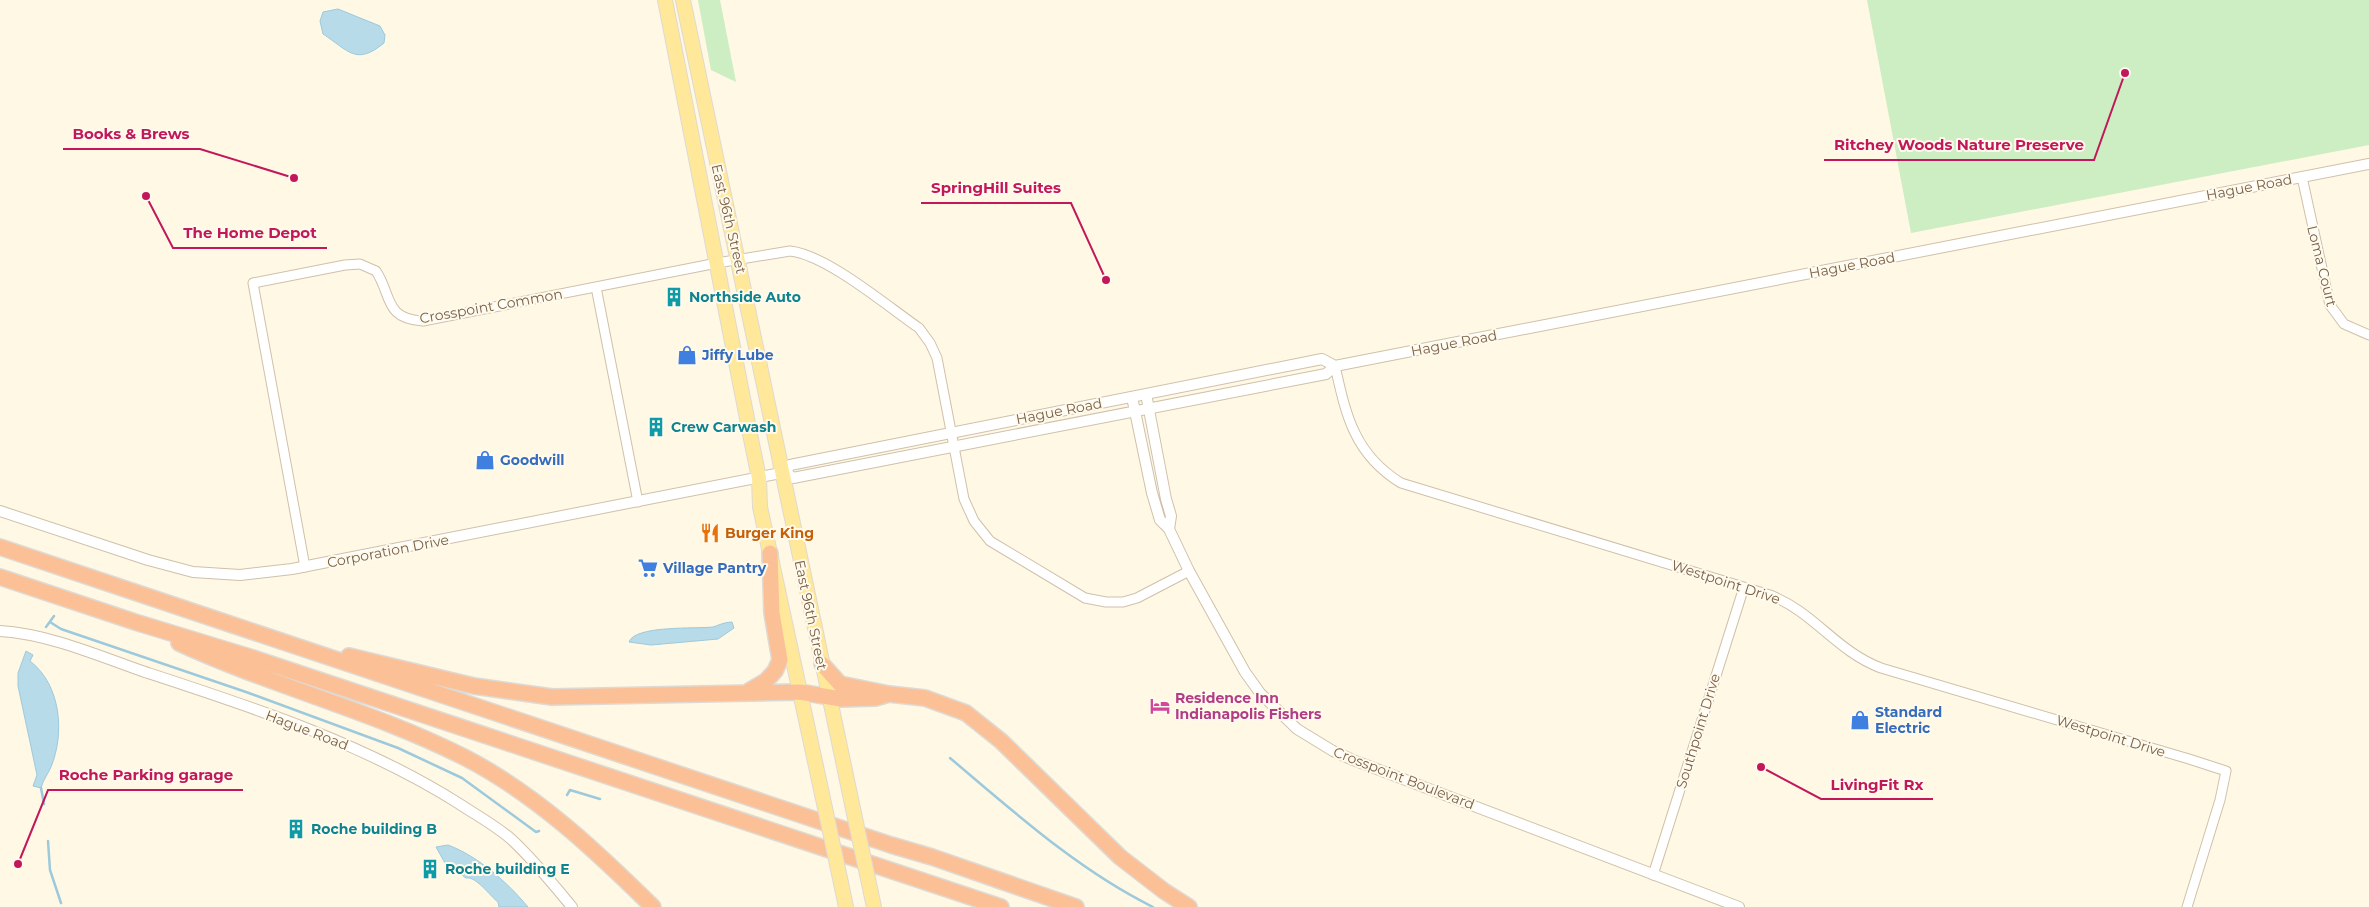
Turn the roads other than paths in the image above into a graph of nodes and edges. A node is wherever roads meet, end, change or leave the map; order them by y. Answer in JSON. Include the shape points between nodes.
{"nodes":[{"id":1,"x":665,"y":0,"type":"edge"},
{"id":2,"x":683,"y":0,"type":"edge"},
{"id":3,"x":689,"y":121,"type":"junction"},
{"id":4,"x":2369,"y":164,"type":"edge"},
{"id":5,"x":718,"y":173,"type":"junction"},
{"id":6,"x":2302,"y":177,"type":"junction"},
{"id":7,"x":739,"y":259,"type":"junction"},
{"id":8,"x":717,"y":263,"type":"junction"},
{"id":9,"x":596,"y":287,"type":"junction"},
{"id":10,"x":2369,"y":336,"type":"edge"},
{"id":11,"x":1335,"y":366,"type":"junction"},
{"id":12,"x":1146,"y":394,"type":"junction"},
{"id":13,"x":1132,"y":397,"type":"junction"},
{"id":14,"x":1149,"y":409,"type":"junction"},
{"id":15,"x":1135,"y":411,"type":"junction"},
{"id":16,"x":951,"y":433,"type":"junction"},
{"id":17,"x":954,"y":447,"type":"junction"},
{"id":18,"x":783,"y":473,"type":"junction"},
{"id":19,"x":759,"y":478,"type":"junction"},
{"id":20,"x":638,"y":502,"type":"junction"},
{"id":21,"x":0,"y":511,"type":"edge"},
{"id":22,"x":1169,"y":529,"type":"junction"},
{"id":23,"x":0,"y":547,"type":"edge"},
{"id":24,"x":770,"y":552,"type":"junction"},
{"id":25,"x":305,"y":567,"type":"junction"},
{"id":26,"x":1189,"y":571,"type":"junction"},
{"id":27,"x":0,"y":577,"type":"edge"},
{"id":28,"x":1744,"y":587,"type":"junction"},
{"id":29,"x":135,"y":622,"type":"junction"},
{"id":30,"x":0,"y":631,"type":"edge"},
{"id":31,"x":285,"y":642,"type":"junction"},
{"id":32,"x":822,"y":664,"type":"junction"},
{"id":33,"x":800,"y":692,"type":"junction"},
{"id":34,"x":738,"y":693,"type":"junction"},
{"id":35,"x":889,"y":694,"type":"junction"},
{"id":36,"x":829,"y":696,"type":"junction"},
{"id":37,"x":1653,"y":875,"type":"junction"},
{"id":38,"x":572,"y":907,"type":"edge"},
{"id":39,"x":654,"y":907,"type":"edge"},
{"id":40,"x":846,"y":907,"type":"edge"},
{"id":41,"x":874,"y":907,"type":"edge"},
{"id":42,"x":1001,"y":907,"type":"edge"},
{"id":43,"x":1076,"y":907,"type":"edge"},
{"id":44,"x":1189,"y":907,"type":"edge"},
{"id":45,"x":1738,"y":907,"type":"edge"},
{"id":46,"x":2187,"y":907,"type":"edge"}],
"edges":[{"from":1,"to":3,"type":"main road","name":"East 96th Street"},
{"from":2,"to":5,"type":"main road","name":"East 96th Street"},
{"from":3,"to":5,"type":"main road","via":[[698,124],[709,158]]},
{"from":3,"to":8,"type":"main road","name":"East 96th Street"},
{"from":4,"to":6,"type":"street","name":"Hague Road"},
{"from":5,"to":7,"type":"main road","name":"East 96th Street"},
{"from":6,"to":10,"type":"street","name":"Loma Court","via":[[2330,305],[2344,324]]},
{"from":6,"to":11,"type":"street","name":"Hague Road"},
{"from":7,"to":8,"type":"street","name":"Crosspoint Common"},
{"from":7,"to":16,"type":"street","name":"Crosspoint Common","via":[[776,252],[801,252],[826,264],[919,328],[937,358]]},
{"from":7,"to":18,"type":"main road","name":"East 96th Street"},
{"from":8,"to":9,"type":"street","name":"Crosspoint Common"},
{"from":8,"to":19,"type":"main road","name":"East 96th Street"},
{"from":9,"to":20,"type":"street"},
{"from":9,"to":25,"type":"street","name":"Crosspoint Common","via":[[423,321],[397,313],[389,303],[376,271],[360,264],[253,283]]},
{"from":11,"to":12,"type":"street","name":"Hague Road","via":[[1322,359]]},
{"from":11,"to":14,"type":"street","name":"Hague Road","via":[[1326,374]]},
{"from":11,"to":28,"type":"street","name":"Westpoint Drive","via":[[1351,427],[1359,442],[1378,466],[1401,482]]},
{"from":12,"to":13,"type":"street","name":"Hague Road"},
{"from":12,"to":14,"type":"street","name":"Crosspoint Boulevard"},
{"from":13,"to":15,"type":"street","name":"Crosspoint Boulevard"},
{"from":13,"to":16,"type":"street","name":"Hague Road"},
{"from":14,"to":15,"type":"street","name":"Hague Road"},
{"from":14,"to":22,"type":"street","name":"Crosspoint Boulevard","via":[[1171,516]]},
{"from":15,"to":17,"type":"street","name":"Hague Road"},
{"from":15,"to":22,"type":"street","name":"Crosspoint Boulevard","via":[[1157,512]]},
{"from":16,"to":17,"type":"street","name":"Crosspoint Common"},
{"from":16,"to":18,"type":"street","name":"Hague Road","via":[[790,465]]},
{"from":17,"to":18,"type":"street","name":"Hague Road","via":[[793,478]]},
{"from":17,"to":26,"type":"street","name":"Crosspoint Common","via":[[966,505],[984,536],[1085,598],[1123,602],[1138,598]]},
{"from":18,"to":19,"type":"street","name":"Corporation Drive"},
{"from":18,"to":32,"type":"main road","name":"East 96th Street"},
{"from":19,"to":20,"type":"street","name":"Corporation Drive"},
{"from":19,"to":24,"type":"main road","name":"East 96th Street","via":[[760,507]]},
{"from":20,"to":25,"type":"street","name":"Corporation Drive"},
{"from":21,"to":25,"type":"street","name":"Corporation Drive","via":[[193,572],[234,576]]},
{"from":22,"to":26,"type":"street","name":"Crosspoint Boulevard"},
{"from":23,"to":31,"type":"highway"},
{"from":24,"to":33,"type":"main road","name":"East 96th Street"},
{"from":24,"to":34,"type":"highway","via":[[772,613],[780,660],[763,684],[754,690]]},
{"from":26,"to":37,"type":"street","name":"Crosspoint Boulevard","via":[[1253,684],[1281,714],[1314,741],[1352,760]]},
{"from":27,"to":29,"type":"highway"},
{"from":28,"to":37,"type":"street","name":"Southpoint Drive"},
{"from":28,"to":46,"type":"street","name":"Westpoint Drive","via":[[1788,602],[1862,661],[2226,772]]},
{"from":29,"to":39,"type":"highway","via":[[208,657],[464,757],[546,810]]},
{"from":29,"to":42,"type":"highway","via":[[253,658]]},
{"from":30,"to":38,"type":"street","name":"Hague Road","via":[[48,640],[220,696],[392,766],[496,827],[512,840]]},
{"from":31,"to":34,"type":"highway","via":[[474,686],[528,694],[584,698]]},
{"from":31,"to":43,"type":"highway"},
{"from":32,"to":35,"type":"highway","via":[[840,684]]},
{"from":32,"to":36,"type":"main road","name":"East 96th Street"},
{"from":33,"to":34,"type":"highway"},
{"from":33,"to":36,"type":"highway"},
{"from":33,"to":40,"type":"main road","name":"East 96th Street","bridge":true},
{"from":35,"to":36,"type":"highway","via":[[875,698]]},
{"from":35,"to":44,"type":"highway","via":[[925,698],[966,713],[1001,741],[1120,857]]},
{"from":36,"to":41,"type":"main road","name":"East 96th Street","bridge":true},
{"from":37,"to":45,"type":"street","name":"Crosspoint Boulevard"}]}
